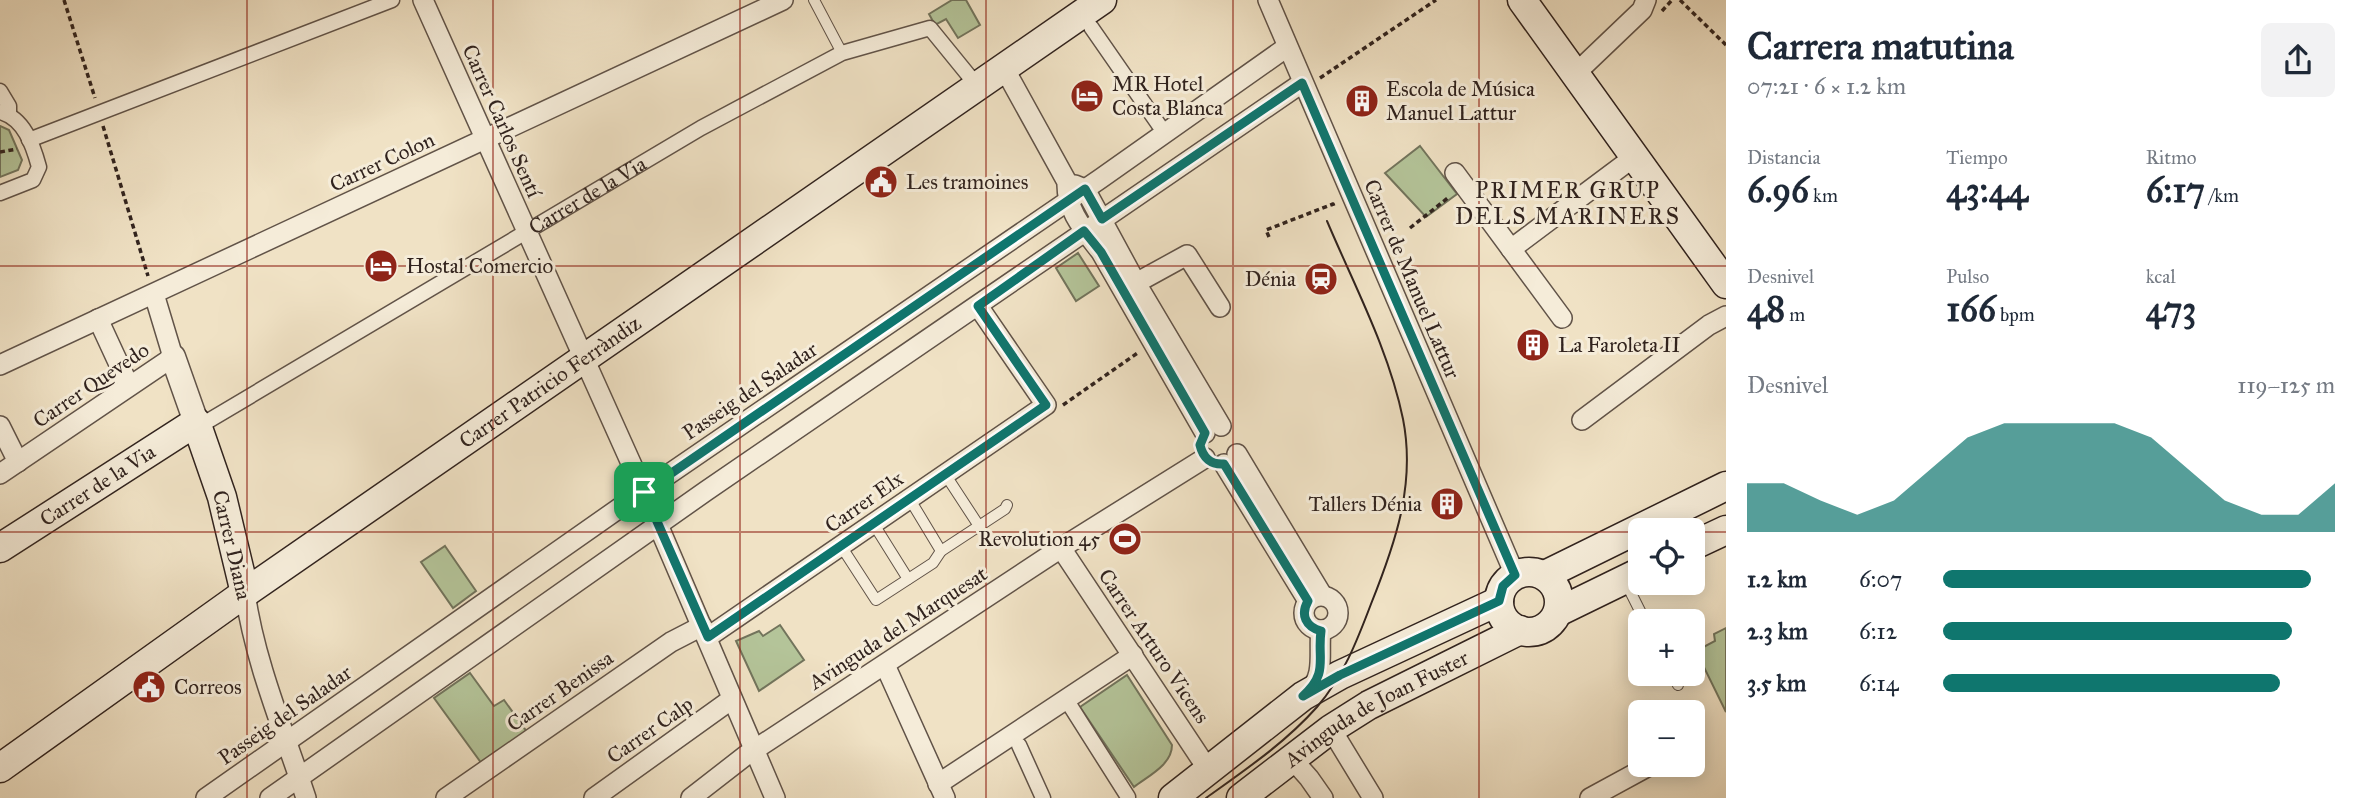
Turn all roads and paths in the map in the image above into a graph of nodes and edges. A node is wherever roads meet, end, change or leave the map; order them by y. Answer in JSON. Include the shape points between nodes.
{"nodes":[{"id":1,"x":64,"y":0,"type":"edge"},
{"id":2,"x":392,"y":0,"type":"edge"},
{"id":3,"x":423,"y":0,"type":"edge"},
{"id":4,"x":783,"y":0,"type":"edge"},
{"id":5,"x":814,"y":0,"type":"edge"},
{"id":6,"x":1102,"y":0,"type":"edge"},
{"id":7,"x":1436,"y":0,"type":"edge"},
{"id":8,"x":1522,"y":0,"type":"edge"},
{"id":9,"x":1672,"y":0,"type":"edge"},
{"id":10,"x":1681,"y":0,"type":"edge"},
{"id":11,"x":1266,"y":5,"type":"edge"},
{"id":12,"x":1649,"y":6,"type":"edge"},
{"id":13,"x":1091,"y":27,"type":"dead end"},
{"id":14,"x":1726,"y":45,"type":"edge"},
{"id":15,"x":1287,"y":47,"type":"junction"},
{"id":16,"x":842,"y":53,"type":"junction"},
{"id":17,"x":1004,"y":68,"type":"junction"},
{"id":18,"x":1575,"y":74,"type":"junction"},
{"id":19,"x":974,"y":82,"type":"dead end"},
{"id":20,"x":1310,"y":83,"type":"junction"},
{"id":21,"x":0,"y":91,"type":"edge"},
{"id":22,"x":99,"y":112,"type":"junction"},
{"id":23,"x":5,"y":114,"type":"edge"},
{"id":24,"x":1159,"y":125,"type":"dead end"},
{"id":25,"x":485,"y":138,"type":"junction"},
{"id":26,"x":29,"y":140,"type":"junction"},
{"id":27,"x":1634,"y":157,"type":"junction"},
{"id":28,"x":1460,"y":179,"type":"joint"},
{"id":29,"x":1073,"y":191,"type":"junction"},
{"id":30,"x":0,"y":193,"type":"edge"},
{"id":31,"x":1335,"y":209,"type":"dead end"},
{"id":32,"x":1297,"y":218,"type":"junction"},
{"id":33,"x":1102,"y":219,"type":"junction"},
{"id":34,"x":1300,"y":224,"type":"dead end"},
{"id":35,"x":1410,"y":228,"type":"dead end"},
{"id":36,"x":1084,"y":231,"type":"junction"},
{"id":37,"x":527,"y":232,"type":"junction"},
{"id":38,"x":1269,"y":237,"type":"dead end"},
{"id":39,"x":1511,"y":249,"type":"junction"},
{"id":40,"x":1136,"y":283,"type":"junction"},
{"id":41,"x":1726,"y":284,"type":"edge"},
{"id":42,"x":154,"y":294,"type":"junction"},
{"id":43,"x":978,"y":306,"type":"junction"},
{"id":44,"x":1220,"y":307,"type":"dead end"},
{"id":45,"x":1726,"y":316,"type":"edge"},
{"id":46,"x":1562,"y":318,"type":"dead end"},
{"id":47,"x":98,"y":319,"type":"junction"},
{"id":48,"x":1139,"y":352,"type":"dead end"},
{"id":49,"x":173,"y":357,"type":"junction"},
{"id":50,"x":584,"y":360,"type":"junction"},
{"id":51,"x":0,"y":365,"type":"edge"},
{"id":52,"x":129,"y":386,"type":"junction"},
{"id":53,"x":1051,"y":406,"type":"junction"},
{"id":54,"x":1582,"y":420,"type":"dead end"},
{"id":55,"x":197,"y":425,"type":"junction"},
{"id":56,"x":0,"y":426,"type":"edge"},
{"id":57,"x":1213,"y":429,"type":"junction"},
{"id":58,"x":1205,"y":457,"type":"junction"},
{"id":59,"x":1231,"y":459,"type":"junction"},
{"id":60,"x":18,"y":462,"type":"junction"},
{"id":61,"x":0,"y":474,"type":"edge"},
{"id":62,"x":945,"y":474,"type":"junction"},
{"id":63,"x":1726,"y":486,"type":"edge"},
{"id":64,"x":644,"y":492,"type":"junction"},
{"id":65,"x":909,"y":498,"type":"junction"},
{"id":66,"x":1006,"y":505,"type":"dead end"},
{"id":67,"x":873,"y":523,"type":"junction"},
{"id":68,"x":659,"y":525,"type":"junction"},
{"id":69,"x":979,"y":526,"type":"junction"},
{"id":70,"x":1726,"y":530,"type":"edge"},
{"id":71,"x":1705,"y":540,"type":"edge"},
{"id":72,"x":841,"y":545,"type":"junction"},
{"id":73,"x":0,"y":548,"type":"edge"},
{"id":74,"x":1061,"y":548,"type":"junction"},
{"id":75,"x":941,"y":551,"type":"junction"},
{"id":76,"x":1515,"y":575,"type":"junction"},
{"id":77,"x":1545,"y":575,"type":"junction"},
{"id":78,"x":1628,"y":578,"type":"edge"},
{"id":79,"x":908,"y":579,"type":"junction"},
{"id":80,"x":245,"y":593,"type":"junction"},
{"id":81,"x":1315,"y":598,"type":"junction"},
{"id":82,"x":1499,"y":601,"type":"junction"},
{"id":83,"x":1558,"y":612,"type":"junction"},
{"id":84,"x":1321,"y":631,"type":"junction"},
{"id":85,"x":1520,"y":631,"type":"junction"},
{"id":86,"x":705,"y":632,"type":"junction"},
{"id":87,"x":1133,"y":655,"type":"junction"},
{"id":88,"x":885,"y":665,"type":"junction"},
{"id":89,"x":1303,"y":696,"type":"junction"},
{"id":90,"x":732,"y":699,"type":"junction"},
{"id":91,"x":1071,"y":707,"type":"dead end"},
{"id":92,"x":1331,"y":729,"type":"junction"},
{"id":93,"x":287,"y":741,"type":"junction"},
{"id":94,"x":1018,"y":745,"type":"dead end"},
{"id":95,"x":754,"y":751,"type":"junction"},
{"id":96,"x":1292,"y":759,"type":"junction"},
{"id":97,"x":0,"y":768,"type":"edge"},
{"id":98,"x":1209,"y":771,"type":"junction"},
{"id":99,"x":1629,"y":777,"type":"edge"},
{"id":100,"x":299,"y":778,"type":"junction"},
{"id":101,"x":942,"y":791,"type":"edge"},
{"id":102,"x":1128,"y":797,"type":"edge"},
{"id":103,"x":206,"y":798,"type":"edge"},
{"id":104,"x":270,"y":798,"type":"edge"},
{"id":105,"x":306,"y":798,"type":"edge"},
{"id":106,"x":446,"y":798,"type":"edge"},
{"id":107,"x":594,"y":798,"type":"edge"},
{"id":108,"x":691,"y":798,"type":"edge"},
{"id":109,"x":775,"y":798,"type":"edge"},
{"id":110,"x":1043,"y":798,"type":"edge"},
{"id":111,"x":1172,"y":798,"type":"edge"},
{"id":112,"x":1241,"y":798,"type":"edge"},
{"id":113,"x":1323,"y":798,"type":"edge"},
{"id":114,"x":1373,"y":798,"type":"edge"},
{"id":115,"x":1590,"y":798,"type":"edge"}],
"edges":[{"from":1,"to":22,"type":"path"},
{"from":2,"to":22,"type":"street"},
{"from":3,"to":25,"type":"street","name":"Carrer Carlos Sentí"},
{"from":4,"to":25,"type":"street","name":"Carrer Colon"},
{"from":5,"to":16,"type":"lane"},
{"from":6,"to":17,"type":"main road","name":"Carrer Patricio Ferràndiz"},
{"from":7,"to":20,"type":"path"},
{"from":8,"to":18,"type":"main road"},
{"from":9,"to":12,"type":"path"},
{"from":10,"to":14,"type":"path"},
{"from":11,"to":15,"type":"street","name":"Carrer de Manuel Lattur"},
{"from":12,"to":18,"type":"street"},
{"from":13,"to":24,"type":"street"},
{"from":15,"to":20,"type":"street","name":"Carrer de Manuel Lattur"},
{"from":15,"to":29,"type":"street","name":"Passeig del Saladar"},
{"from":16,"to":19,"type":"street","name":"Carrer de la Via","via":[[930,28]]},
{"from":16,"to":37,"type":"street","name":"Carrer de la Via","via":[[701,128]]},
{"from":17,"to":29,"type":"street"},
{"from":17,"to":50,"type":"main road","name":"Carrer Patricio Ferràndiz"},
{"from":18,"to":27,"type":"main road"},
{"from":20,"to":33,"type":"street"},
{"from":20,"to":76,"type":"street","name":"Carrer de Manuel Lattur"},
{"from":21,"to":23,"type":"street","via":[[9,106]]},
{"from":22,"to":26,"type":"street"},
{"from":22,"to":42,"type":"path"},
{"from":23,"to":26,"type":"street","via":[[21,124]]},
{"from":25,"to":37,"type":"street","name":"Carrer Carlos Sentí"},
{"from":25,"to":42,"type":"street","name":"Carrer Colon"},
{"from":26,"to":30,"type":"street","via":[[39,167],[33,180]]},
{"from":27,"to":39,"type":"street"},
{"from":27,"to":41,"type":"main road"},
{"from":28,"to":35,"type":"path"},
{"from":28,"to":39,"type":"street"},
{"from":29,"to":33,"type":"street"},
{"from":29,"to":36,"type":"street"},
{"from":29,"to":64,"type":"street","name":"Passeig del Saladar"},
{"from":31,"to":32,"type":"path","via":[[1333,204]]},
{"from":32,"to":34,"type":"path"},
{"from":32,"to":38,"type":"path","via":[[1266,230]]},
{"from":33,"to":36,"type":"street"},
{"from":33,"to":40,"type":"street"},
{"from":36,"to":43,"type":"street"},
{"from":36,"to":57,"type":"street"},
{"from":37,"to":50,"type":"street","name":"Carrer Carlos Sentí"},
{"from":37,"to":55,"type":"street","name":"Carrer de la Via"},
{"from":39,"to":46,"type":"street"},
{"from":40,"to":44,"type":"street","via":[[1187,255]]},
{"from":40,"to":57,"type":"street"},
{"from":42,"to":47,"type":"street","name":"Carrer Colon"},
{"from":42,"to":49,"type":"street","name":"Carrer Diana"},
{"from":43,"to":53,"type":"street"},
{"from":43,"to":68,"type":"street"},
{"from":45,"to":54,"type":"street"},
{"from":47,"to":51,"type":"street","name":"Carrer Colon"},
{"from":47,"to":52,"type":"street"},
{"from":48,"to":53,"type":"path","via":[[1067,403]]},
{"from":49,"to":52,"type":"street","name":"Carrer Quevedo"},
{"from":49,"to":55,"type":"street","name":"Carrer Diana"},
{"from":50,"to":64,"type":"street","name":"Carrer Carlos Sentí"},
{"from":50,"to":80,"type":"main road","name":"Carrer Patricio Ferràndiz"},
{"from":52,"to":60,"type":"street","name":"Carrer Quevedo"},
{"from":53,"to":62,"type":"street","name":"Carrer Elx"},
{"from":55,"to":73,"type":"main road","name":"Carrer de la Via"},
{"from":55,"to":80,"type":"main road","name":"Carrer Diana","via":[[225,506]]},
{"from":56,"to":60,"type":"street"},
{"from":57,"to":58,"type":"street","via":[[1200,445]]},
{"from":57,"to":59,"type":"street","via":[[1235,433],[1239,444]]},
{"from":58,"to":59,"type":"street","via":[[1214,464]]},
{"from":58,"to":74,"type":"street","name":"Avinguda del Marquesat"},
{"from":59,"to":81,"type":"street"},
{"from":60,"to":61,"type":"street","name":"Carrer Quevedo"},
{"from":62,"to":65,"type":"street","name":"Carrer Elx"},
{"from":62,"to":69,"type":"lane"},
{"from":63,"to":77,"type":"main road"},
{"from":64,"to":68,"type":"street","name":"Carrer Carlos Sentí"},
{"from":64,"to":93,"type":"street","name":"Passeig del Saladar"},
{"from":65,"to":67,"type":"street","name":"Carrer Elx"},
{"from":65,"to":75,"type":"lane"},
{"from":66,"to":69,"type":"lane"},
{"from":67,"to":72,"type":"street","name":"Carrer Elx"},
{"from":67,"to":79,"type":"lane"},
{"from":68,"to":86,"type":"street","name":"Carrer Carlos Sentí"},
{"from":68,"to":100,"type":"street"},
{"from":69,"to":75,"type":"lane"},
{"from":70,"to":71,"type":"main road"},
{"from":72,"to":79,"type":"lane","via":[[876,600]]},
{"from":72,"to":86,"type":"street","name":"Carrer Elx"},
{"from":74,"to":87,"type":"street","name":"Carrer Arturo Vicens"},
{"from":74,"to":88,"type":"street","name":"Avinguda del Marquesat"},
{"from":75,"to":79,"type":"lane","via":[[933,563]]},
{"from":76,"to":77,"type":"main road"},
{"from":76,"to":82,"type":"main road","via":[[1503,586]]},
{"from":77,"to":83,"type":"main road","via":[[1557,589]]},
{"from":78,"to":83,"type":"main road"},
{"from":80,"to":93,"type":"street","name":"Carrer Diana","via":[[249,622]]},
{"from":80,"to":97,"type":"main road","name":"Carrer Patricio Ferràndiz"},
{"from":81,"to":84,"type":"street","via":[[1305,607],[1305,620]]},
{"from":81,"to":84,"type":"street","via":[[1334,601],[1339,614],[1333,626]]},
{"from":82,"to":85,"type":"main road","via":[[1504,620]]},
{"from":82,"to":89,"type":"main road","name":"Avinguda de Joan Fuster"},
{"from":83,"to":85,"type":"main road","via":[[1545,628]]},
{"from":84,"to":89,"type":"street","via":[[1320,672]]},
{"from":85,"to":92,"type":"main road","name":"Avinguda de Joan Fuster","via":[[1386,695]]},
{"from":86,"to":90,"type":"street","name":"Carrer Carlos Sentí"},
{"from":86,"to":106,"type":"street","name":"Carrer Benissa","via":[[671,642]]},
{"from":87,"to":98,"type":"street","name":"Carrer Arturo Vicens"},
{"from":87,"to":101,"type":"street"},
{"from":88,"to":95,"type":"street","name":"Avinguda del Marquesat"},
{"from":88,"to":101,"type":"street"},
{"from":89,"to":98,"type":"main road","name":"Avinguda de Joan Fuster"},
{"from":90,"to":95,"type":"street","name":"Carrer Carlos Sentí"},
{"from":90,"to":107,"type":"street","name":"Carrer Calp"},
{"from":91,"to":102,"type":"street"},
{"from":92,"to":96,"type":"main road","name":"Avinguda de Joan Fuster"},
{"from":92,"to":114,"type":"street"},
{"from":93,"to":100,"type":"street","name":"Carrer Diana"},
{"from":93,"to":103,"type":"street","name":"Passeig del Saladar"},
{"from":94,"to":110,"type":"street"},
{"from":95,"to":108,"type":"street","name":"Avinguda del Marquesat"},
{"from":95,"to":109,"type":"street","name":"Carrer Carlos Sentí"},
{"from":96,"to":112,"type":"main road","name":"Avinguda de Joan Fuster"},
{"from":96,"to":113,"type":"street"},
{"from":98,"to":111,"type":"main road","name":"Avinguda de Joan Fuster"},
{"from":99,"to":115,"type":"street"},
{"from":100,"to":104,"type":"street"},
{"from":100,"to":105,"type":"street","name":"Carrer Diana"}]}
